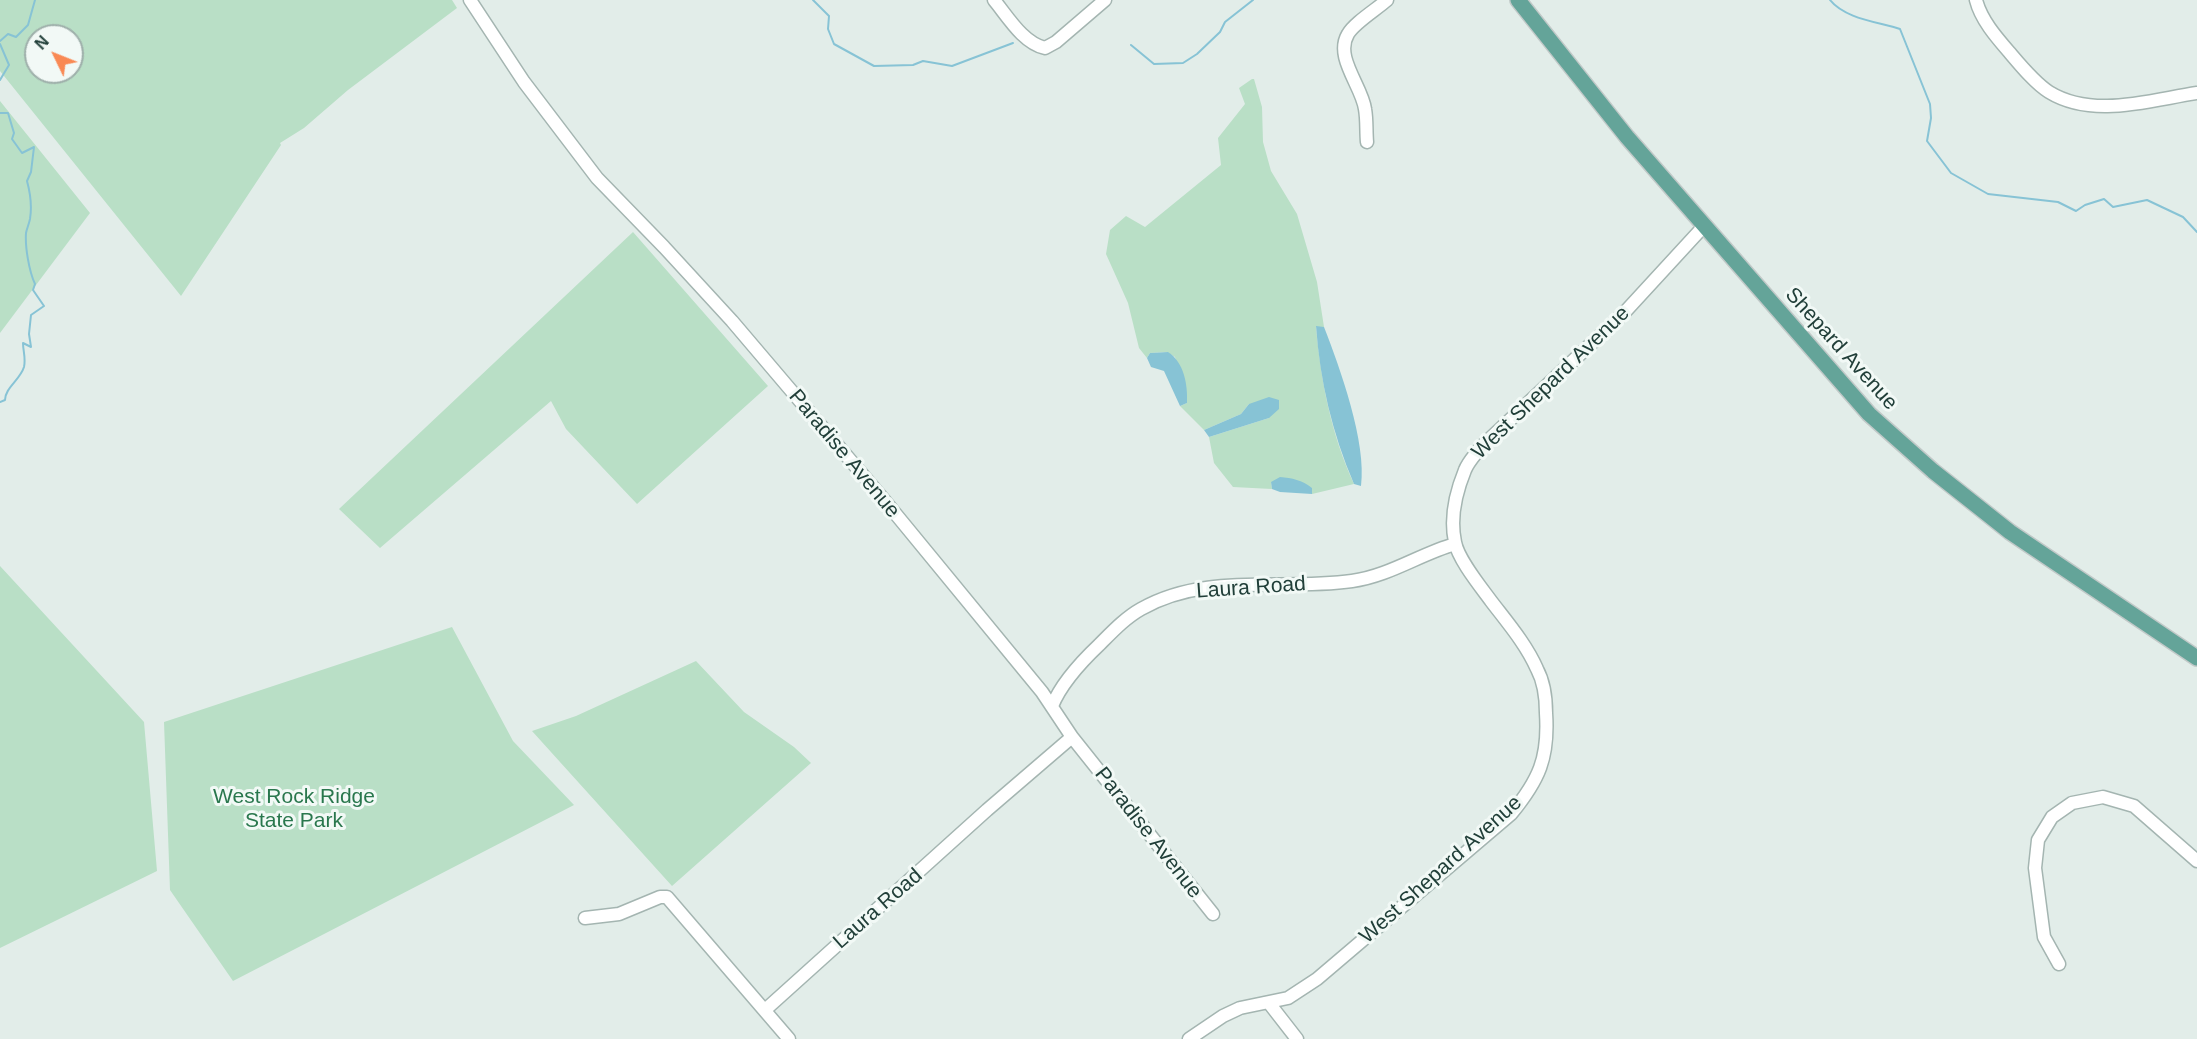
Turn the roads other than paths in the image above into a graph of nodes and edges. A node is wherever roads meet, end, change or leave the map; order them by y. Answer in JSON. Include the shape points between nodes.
{"nodes":[{"id":1,"x":470,"y":0,"type":"edge"},
{"id":2,"x":994,"y":0,"type":"edge"},
{"id":3,"x":1105,"y":0,"type":"edge"},
{"id":4,"x":1387,"y":0,"type":"edge"},
{"id":5,"x":1518,"y":0,"type":"edge"},
{"id":6,"x":1976,"y":0,"type":"edge"},
{"id":7,"x":2197,"y":93,"type":"edge"},
{"id":8,"x":1367,"y":142,"type":"dead end"},
{"id":9,"x":1704,"y":226,"type":"junction"},
{"id":10,"x":1455,"y":544,"type":"junction"},
{"id":11,"x":2197,"y":658,"type":"edge"},
{"id":12,"x":1052,"y":706,"type":"junction"},
{"id":13,"x":1072,"y":737,"type":"junction"},
{"id":14,"x":2197,"y":861,"type":"edge"},
{"id":15,"x":1213,"y":914,"type":"dead end"},
{"id":16,"x":585,"y":918,"type":"dead end"},
{"id":17,"x":2059,"y":964,"type":"dead end"},
{"id":18,"x":1269,"y":1003,"type":"junction"},
{"id":19,"x":765,"y":1010,"type":"junction"},
{"id":20,"x":789,"y":1039,"type":"edge"},
{"id":21,"x":1189,"y":1039,"type":"edge"},
{"id":22,"x":1297,"y":1039,"type":"edge"}],
"edges":[{"from":1,"to":12,"type":"street","name":"Paradise Avenue","via":[[524,82],[597,178],[768,363]]},
{"from":2,"to":3,"type":"street","via":[[1025,37],[1035,46],[1045,48]]},
{"from":4,"to":8,"type":"street","via":[[1349,32],[1344,45],[1365,108]]},
{"from":5,"to":9,"type":"main road","name":"Shepard Avenue"},
{"from":6,"to":7,"type":"street","via":[[1993,33],[2048,92],[2075,103],[2102,107]]},
{"from":9,"to":10,"type":"street","name":"West Shepard Avenue","via":[[1624,313],[1480,448],[1465,469],[1457,495],[1453,518]]},
{"from":9,"to":11,"type":"main road","name":"Shepard Avenue","via":[[1869,414],[1933,471],[2010,532]]},
{"from":10,"to":12,"type":"street","name":"Laura Road","via":[[1366,579],[1221,585],[1159,600],[1116,627],[1059,690]]},
{"from":10,"to":18,"type":"street","name":"West Shepard Avenue","via":[[1538,670],[1546,699],[1545,756],[1533,785],[1511,814],[1317,979],[1288,998]]},
{"from":12,"to":13,"type":"street","name":"Paradise Avenue"},
{"from":13,"to":15,"type":"street","name":"Paradise Avenue"},
{"from":13,"to":19,"type":"street","name":"Laura Road"},
{"from":14,"to":17,"type":"street","via":[[2134,806],[2103,797],[2072,803],[2052,817],[2038,840],[2035,868],[2044,937]]},
{"from":16,"to":19,"type":"street","via":[[619,914],[668,897]]},
{"from":18,"to":21,"type":"street","name":"West Shepard Avenue","via":[[1240,1008]]},
{"from":18,"to":22,"type":"street"},
{"from":19,"to":20,"type":"street"}]}
